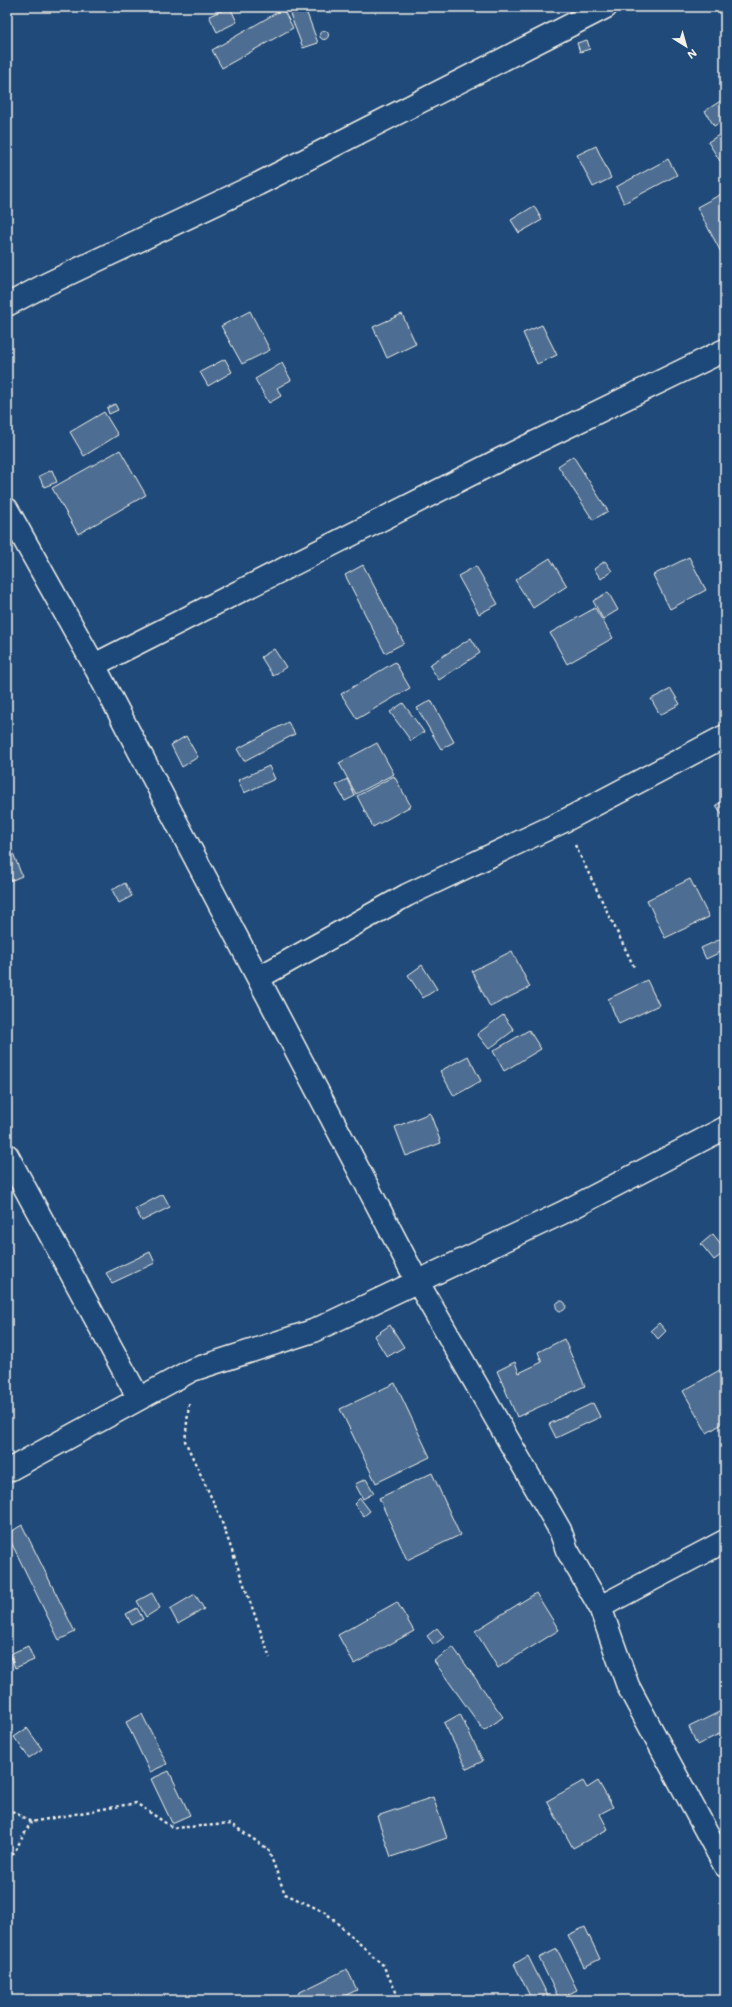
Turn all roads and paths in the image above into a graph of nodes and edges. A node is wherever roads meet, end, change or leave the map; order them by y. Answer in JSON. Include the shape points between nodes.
{"nodes":[{"id":1,"x":606,"y":7,"type":"edge"},
{"id":2,"x":7,"y":305,"type":"edge"},
{"id":3,"x":725,"y":350,"type":"edge"},
{"id":4,"x":7,"y":509,"type":"edge"},
{"id":5,"x":94,"y":665,"type":"junction"},
{"id":6,"x":725,"y":736,"type":"edge"},
{"id":7,"x":564,"y":821,"type":"junction"},
{"id":8,"x":635,"y":969,"type":"dead end"},
{"id":9,"x":258,"y":978,"type":"junction"},
{"id":10,"x":725,"y":1128,"type":"edge"},
{"id":11,"x":7,"y":1155,"type":"edge"},
{"id":12,"x":417,"y":1281,"type":"junction"},
{"id":13,"x":192,"y":1370,"type":"junction"},
{"id":14,"x":139,"y":1399,"type":"junction"},
{"id":15,"x":7,"y":1470,"type":"edge"},
{"id":16,"x":725,"y":1541,"type":"edge"},
{"id":17,"x":600,"y":1607,"type":"junction"},
{"id":18,"x":270,"y":1658,"type":"dead end"},
{"id":19,"x":7,"y":1808,"type":"edge"},
{"id":20,"x":31,"y":1822,"type":"junction"},
{"id":21,"x":7,"y":1856,"type":"edge"},
{"id":22,"x":725,"y":1866,"type":"edge"},
{"id":23,"x":400,"y":2000,"type":"edge"},
{"id":24,"x":644,"y":2000,"type":"edge"},
{"id":25,"x":651,"y":2000,"type":"edge"}],
"edges":[{"from":1,"to":2,"type":"street","via":[[258,184]]},
{"from":3,"to":5,"type":"street","via":[[503,458]]},
{"from":4,"to":5,"type":"street"},
{"from":5,"to":9,"type":"street"},
{"from":6,"to":7,"type":"street"},
{"from":7,"to":8,"type":"path"},
{"from":7,"to":9,"type":"street","via":[[406,895]]},
{"from":9,"to":12,"type":"street"},
{"from":10,"to":12,"type":"street","via":[[562,1213]]},
{"from":11,"to":14,"type":"street"},
{"from":12,"to":13,"type":"street","via":[[313,1331]]},
{"from":12,"to":17,"type":"street","via":[[560,1530],[567,1550]]},
{"from":13,"to":14,"type":"street"},
{"from":13,"to":18,"type":"path","via":[[185,1441],[219,1514]]},
{"from":14,"to":15,"type":"street"},
{"from":16,"to":17,"type":"street"},
{"from":17,"to":22,"type":"street","via":[[628,1686]]},
{"from":19,"to":20,"type":"path"},
{"from":20,"to":21,"type":"path","via":[[12,1856]]},
{"from":20,"to":23,"type":"path","via":[[136,1803],[173,1828],[231,1824],[268,1849],[285,1894],[325,1912],[383,1965]]},
{"from":24,"to":25,"type":"path"}]}
